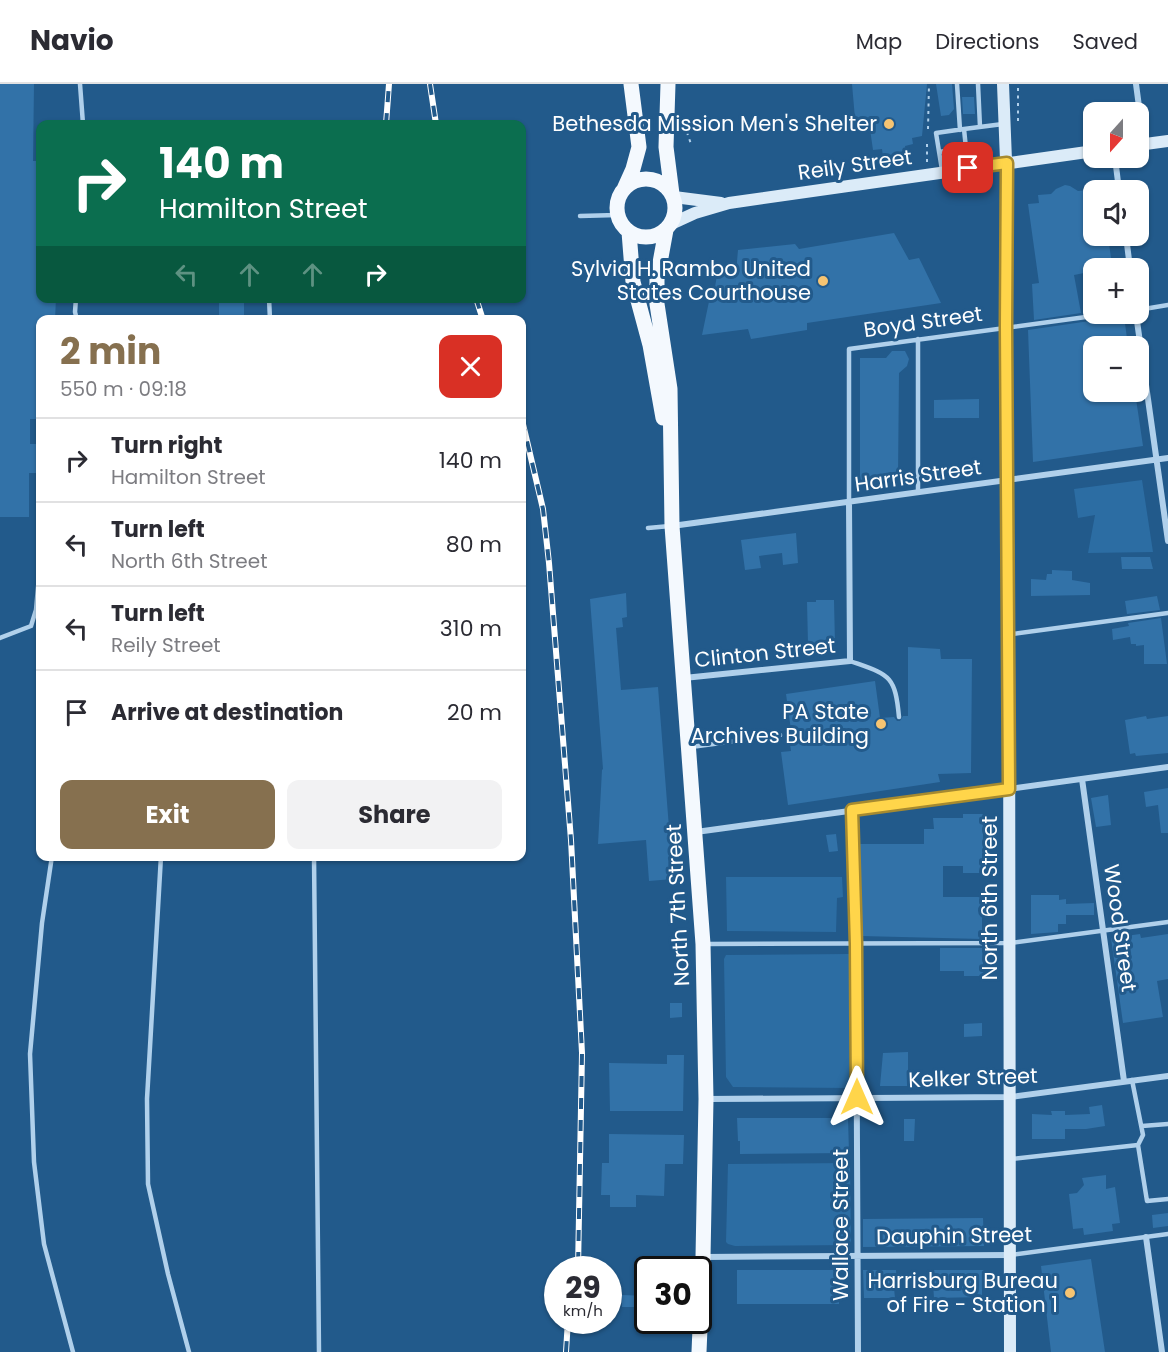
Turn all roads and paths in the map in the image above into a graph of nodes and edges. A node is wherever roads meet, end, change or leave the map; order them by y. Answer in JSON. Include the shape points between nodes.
{"nodes":[{"id":1,"x":81,"y":84,"type":"edge"},
{"id":2,"x":631,"y":84,"type":"edge"},
{"id":3,"x":668,"y":84,"type":"edge"},
{"id":4,"x":957,"y":84,"type":"edge"},
{"id":5,"x":978,"y":84,"type":"edge"},
{"id":6,"x":1003,"y":84,"type":"edge"},
{"id":7,"x":1018,"y":84,"type":"edge"},
{"id":8,"x":1136,"y":84,"type":"edge"},
{"id":9,"x":1137,"y":102,"type":"edge"},
{"id":10,"x":83,"y":120,"type":"edge"},
{"id":11,"x":1005,"y":124,"type":"junction"},
{"id":12,"x":980,"y":127,"type":"junction"},
{"id":13,"x":962,"y":130,"type":"junction"},
{"id":14,"x":1018,"y":130,"type":"dead end"},
{"id":15,"x":1168,"y":141,"type":"edge"},
{"id":16,"x":1149,"y":144,"type":"edge"},
{"id":17,"x":966,"y":148,"type":"junction"},
{"id":18,"x":939,"y":152,"type":"junction"},
{"id":19,"x":1083,"y":153,"type":"edge"},
{"id":20,"x":1007,"y":163,"type":"junction"},
{"id":21,"x":968,"y":168,"type":"junction"},
{"id":22,"x":942,"y":172,"type":"junction"},
{"id":23,"x":624,"y":189,"type":"junction"},
{"id":24,"x":673,"y":196,"type":"junction"},
{"id":25,"x":729,"y":203,"type":"junction"},
{"id":26,"x":617,"y":215,"type":"junction"},
{"id":27,"x":580,"y":216,"type":"dead end"},
{"id":28,"x":668,"y":227,"type":"junction"},
{"id":29,"x":629,"y":232,"type":"junction"},
{"id":30,"x":1168,"y":305,"type":"edge"},
{"id":31,"x":1149,"y":309,"type":"edge"},
{"id":32,"x":1083,"y":317,"type":"edge"},
{"id":33,"x":1139,"y":324,"type":"edge"},
{"id":34,"x":1006,"y":327,"type":"junction"},
{"id":35,"x":918,"y":339,"type":"junction"},
{"id":36,"x":670,"y":456,"type":"junction"},
{"id":37,"x":1168,"y":459,"type":"edge"},
{"id":38,"x":1157,"y":460,"type":"junction"},
{"id":39,"x":1008,"y":480,"type":"junction"},
{"id":40,"x":918,"y":492,"type":"junction"},
{"id":41,"x":849,"y":502,"type":"junction"},
{"id":42,"x":672,"y":526,"type":"junction"},
{"id":43,"x":648,"y":528,"type":"dead end"},
{"id":44,"x":1168,"y":536,"type":"edge"},
{"id":45,"x":36,"y":610,"type":"edge"},
{"id":46,"x":1168,"y":613,"type":"edge"},
{"id":47,"x":1009,"y":634,"type":"junction"},
{"id":48,"x":0,"y":638,"type":"edge"},
{"id":49,"x":850,"y":661,"type":"junction"},
{"id":50,"x":683,"y":678,"type":"junction"},
{"id":51,"x":899,"y":717,"type":"dead end"},
{"id":52,"x":780,"y":735,"type":"dead end"},
{"id":53,"x":688,"y":747,"type":"junction"},
{"id":54,"x":1168,"y":767,"type":"edge"},
{"id":55,"x":1082,"y":779,"type":"junction"},
{"id":56,"x":1009,"y":789,"type":"junction"},
{"id":57,"x":852,"y":810,"type":"junction"},
{"id":58,"x":695,"y":832,"type":"junction"},
{"id":59,"x":51,"y":861,"type":"edge"},
{"id":60,"x":161,"y":861,"type":"edge"},
{"id":61,"x":314,"y":861,"type":"edge"},
{"id":62,"x":1168,"y":922,"type":"edge"},
{"id":63,"x":1103,"y":930,"type":"junction"},
{"id":64,"x":1010,"y":943,"type":"junction"},
{"id":65,"x":703,"y":944,"type":"junction"},
{"id":66,"x":856,"y":944,"type":"junction"},
{"id":67,"x":1168,"y":1076,"type":"edge"},
{"id":68,"x":1132,"y":1080,"type":"junction"},
{"id":69,"x":1124,"y":1081,"type":"junction"},
{"id":70,"x":857,"y":1097,"type":"junction"},
{"id":71,"x":1011,"y":1097,"type":"junction"},
{"id":72,"x":706,"y":1099,"type":"junction"},
{"id":73,"x":1168,"y":1124,"type":"edge"},
{"id":74,"x":1142,"y":1126,"type":"junction"},
{"id":75,"x":1138,"y":1145,"type":"junction"},
{"id":76,"x":1011,"y":1159,"type":"junction"},
{"id":77,"x":1168,"y":1199,"type":"edge"},
{"id":78,"x":1168,"y":1234,"type":"edge"},
{"id":79,"x":1146,"y":1237,"type":"junction"},
{"id":80,"x":857,"y":1255,"type":"junction"},
{"id":81,"x":1010,"y":1255,"type":"junction"},
{"id":82,"x":703,"y":1256,"type":"edge"},
{"id":83,"x":712,"y":1257,"type":"edge"},
{"id":84,"x":700,"y":1334,"type":"edge"},
{"id":85,"x":73,"y":1352,"type":"edge"},
{"id":86,"x":189,"y":1352,"type":"edge"},
{"id":87,"x":319,"y":1352,"type":"edge"},
{"id":88,"x":699,"y":1352,"type":"edge"},
{"id":89,"x":858,"y":1352,"type":"edge"},
{"id":90,"x":1010,"y":1352,"type":"edge"},
{"id":91,"x":1162,"y":1352,"type":"edge"}],
"edges":[{"from":1,"to":10,"type":"lane"},
{"from":2,"to":23,"type":"main road","via":[[639,147]]},
{"from":3,"to":24,"type":"main road","name":"North 7th Street","via":[[666,147]]},
{"from":4,"to":13,"type":"lane"},
{"from":5,"to":12,"type":"lane"},
{"from":6,"to":11,"type":"main road","name":"North 6th Street"},
{"from":7,"to":14,"type":"path"},
{"from":8,"to":9,"type":"street"},
{"from":11,"to":12,"type":"lane"},
{"from":11,"to":20,"type":"main road","name":"North 6th Street"},
{"from":12,"to":13,"type":"lane"},
{"from":13,"to":17,"type":"lane"},
{"from":13,"to":18,"type":"lane","via":[[936,133]]},
{"from":15,"to":16,"type":"main road"},
{"from":17,"to":18,"type":"lane"},
{"from":17,"to":21,"type":"lane"},
{"from":18,"to":22,"type":"lane"},
{"from":19,"to":20,"type":"main road","name":"Reily Street"},
{"from":20,"to":21,"type":"main road","name":"Reily Street"},
{"from":20,"to":34,"type":"main road","name":"North 6th Street"},
{"from":21,"to":22,"type":"main road","name":"Reily Street"},
{"from":22,"to":25,"type":"main road","name":"Reily Street"},
{"from":23,"to":24,"type":"main road","via":[[640,179],[649,179],[666,186]]},
{"from":23,"to":26,"type":"main road"},
{"from":24,"to":25,"type":"main road","name":"Reily Street"},
{"from":24,"to":28,"type":"main road","name":"North 7th Street","via":[[675,216]]},
{"from":25,"to":28,"type":"main road","name":"Reily Street","via":[[695,213]]},
{"from":26,"to":27,"type":"lane"},
{"from":26,"to":29,"type":"main road"},
{"from":28,"to":29,"type":"main road","via":[[658,236],[648,238]]},
{"from":28,"to":36,"type":"main road","name":"North 7th Street","via":[[657,279],[657,304],[670,389]]},
{"from":29,"to":36,"type":"main road","name":"North 7th Street","via":[[633,282],[650,345]]},
{"from":30,"to":31,"type":"lane"},
{"from":32,"to":34,"type":"lane","name":"Boyd Street"},
{"from":33,"to":38,"type":"street"},
{"from":34,"to":35,"type":"lane","name":"Boyd Street"},
{"from":34,"to":39,"type":"main road","name":"North 6th Street"},
{"from":35,"to":40,"type":"lane"},
{"from":35,"to":41,"type":"lane","name":"Boyd Street","via":[[849,349]]},
{"from":36,"to":42,"type":"main road","name":"North 7th Street"},
{"from":37,"to":38,"type":"street","name":"Harris Street"},
{"from":38,"to":39,"type":"street","name":"Harris Street"},
{"from":38,"to":44,"type":"street"},
{"from":39,"to":40,"type":"street","name":"Harris Street"},
{"from":39,"to":47,"type":"main road","name":"North 6th Street"},
{"from":40,"to":41,"type":"street","name":"Harris Street"},
{"from":41,"to":42,"type":"street","name":"Harris Street"},
{"from":41,"to":49,"type":"street"},
{"from":42,"to":43,"type":"lane"},
{"from":42,"to":50,"type":"main road","name":"North 7th Street"},
{"from":45,"to":48,"type":"lane","via":[[31,626]]},
{"from":46,"to":47,"type":"lane"},
{"from":47,"to":56,"type":"main road","name":"North 6th Street"},
{"from":49,"to":50,"type":"street","name":"Clinton Street"},
{"from":49,"to":51,"type":"lane","via":[[887,676],[896,691]]},
{"from":50,"to":53,"type":"main road","name":"North 7th Street"},
{"from":52,"to":53,"type":"lane"},
{"from":53,"to":58,"type":"main road","name":"North 7th Street"},
{"from":54,"to":55,"type":"street"},
{"from":55,"to":56,"type":"street"},
{"from":55,"to":63,"type":"street","name":"Wood Street"},
{"from":56,"to":57,"type":"street"},
{"from":56,"to":64,"type":"main road","name":"North 6th Street"},
{"from":57,"to":58,"type":"street"},
{"from":57,"to":66,"type":"street","name":"Wallace Street"},
{"from":58,"to":65,"type":"main road","name":"North 7th Street"},
{"from":59,"to":85,"type":"lane","via":[[30,1054],[34,1162],[44,1244]]},
{"from":60,"to":86,"type":"lane","via":[[147,1099],[148,1184]]},
{"from":61,"to":87,"type":"lane"},
{"from":62,"to":63,"type":"lane"},
{"from":63,"to":64,"type":"lane"},
{"from":63,"to":69,"type":"street","name":"Wood Street"},
{"from":64,"to":66,"type":"lane"},
{"from":64,"to":71,"type":"main road","name":"North 6th Street"},
{"from":65,"to":66,"type":"lane"},
{"from":65,"to":72,"type":"main road","name":"North 7th Street"},
{"from":66,"to":70,"type":"street","name":"Wallace Street"},
{"from":67,"to":68,"type":"street","name":"Kelker Street"},
{"from":68,"to":69,"type":"street","name":"Kelker Street"},
{"from":68,"to":74,"type":"lane"},
{"from":69,"to":71,"type":"street","name":"Kelker Street"},
{"from":70,"to":71,"type":"street","name":"Kelker Street"},
{"from":70,"to":72,"type":"street","name":"Kelker Street"},
{"from":70,"to":80,"type":"street","name":"Wallace Street"},
{"from":71,"to":76,"type":"main road","name":"North 6th Street"},
{"from":72,"to":82,"type":"main road","name":"North 7th Street"},
{"from":73,"to":74,"type":"lane"},
{"from":74,"to":75,"type":"lane"},
{"from":75,"to":76,"type":"lane"},
{"from":75,"to":77,"type":"lane","via":[[1147,1201]]},
{"from":76,"to":81,"type":"main road","name":"North 6th Street"},
{"from":78,"to":79,"type":"lane","name":"Dauphin Street"},
{"from":79,"to":81,"type":"lane","name":"Dauphin Street"},
{"from":79,"to":91,"type":"street"},
{"from":80,"to":81,"type":"street","name":"Dauphin Street"},
{"from":80,"to":83,"type":"street","name":"Dauphin Street"},
{"from":80,"to":89,"type":"street","name":"Wallace Street"},
{"from":81,"to":90,"type":"main road","name":"North 6th Street"},
{"from":84,"to":88,"type":"main road","name":"North 7th Street"}]}
